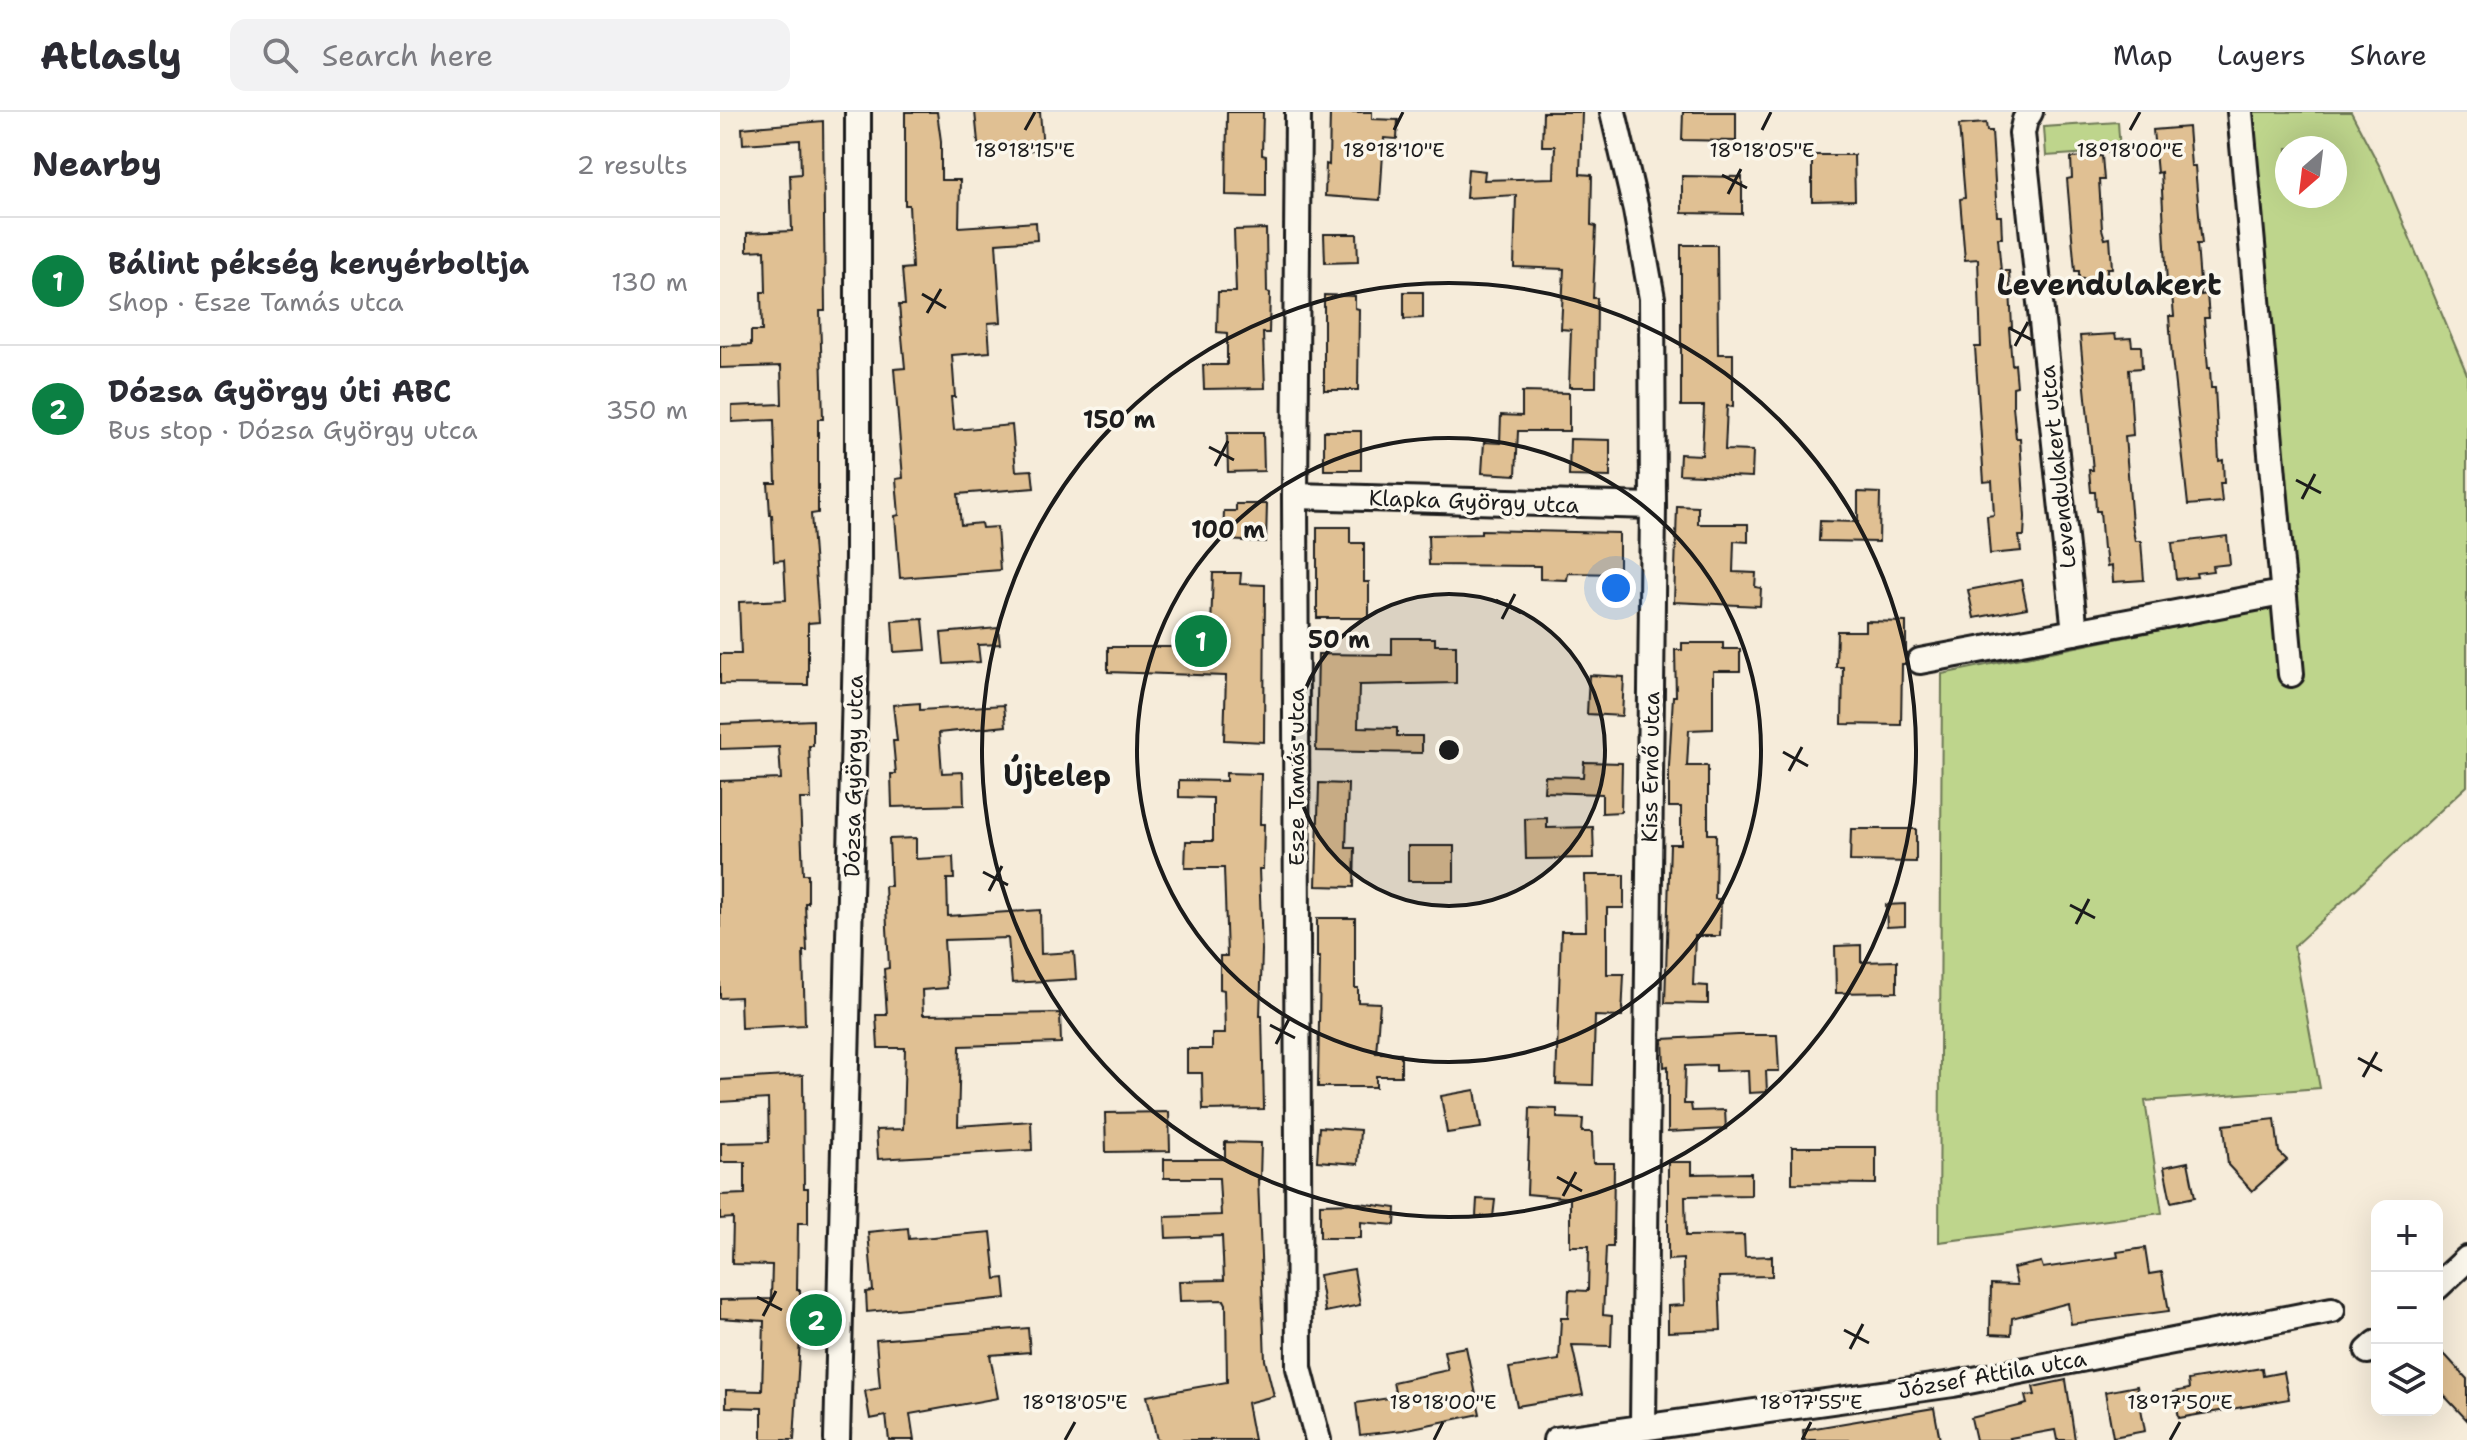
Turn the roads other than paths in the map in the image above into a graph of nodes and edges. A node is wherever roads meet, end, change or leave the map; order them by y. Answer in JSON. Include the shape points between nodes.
{"nodes":[{"id":1,"x":858,"y":112,"type":"edge"},
{"id":2,"x":1298,"y":112,"type":"edge"},
{"id":3,"x":1613,"y":112,"type":"edge"},
{"id":4,"x":2030,"y":112,"type":"edge"},
{"id":5,"x":2240,"y":112,"type":"edge"},
{"id":6,"x":1295,"y":496,"type":"junction"},
{"id":7,"x":1653,"y":506,"type":"junction"},
{"id":8,"x":2282,"y":593,"type":"junction"},
{"id":9,"x":2075,"y":632,"type":"junction"},
{"id":10,"x":1920,"y":661,"type":"dead end"},
{"id":11,"x":2291,"y":674,"type":"dead end"},
{"id":12,"x":2467,"y":1259,"type":"edge"},
{"id":13,"x":2443,"y":1281,"type":"edge"},
{"id":14,"x":2332,"y":1310,"type":"dead end"},
{"id":15,"x":1643,"y":1427,"type":"junction"},
{"id":16,"x":837,"y":1440,"type":"edge"},
{"id":17,"x":1318,"y":1440,"type":"edge"},
{"id":18,"x":1556,"y":1440,"type":"edge"}],
"edges":[{"from":1,"to":16,"type":"street","name":"Dózsa György utca","via":[[857,577]]},
{"from":2,"to":6,"type":"street","name":"Esze Tamás utca"},
{"from":3,"to":7,"type":"street","name":"Kiss Ernő utca","via":[[1652,298]]},
{"from":4,"to":9,"type":"street","name":"Levendulakert utca","via":[[2022,133]]},
{"from":5,"to":8,"type":"street"},
{"from":6,"to":7,"type":"street","name":"Klapka György utca"},
{"from":6,"to":17,"type":"street","name":"Esze Tamás utca","via":[[1299,1368]]},
{"from":7,"to":15,"type":"street","name":"Kiss Ernő utca"},
{"from":8,"to":9,"type":"street"},
{"from":8,"to":11,"type":"street"},
{"from":9,"to":10,"type":"street"},
{"from":12,"to":13,"type":"street"},
{"from":14,"to":15,"type":"street","name":"József Attila utca","via":[[1953,1384]]},
{"from":15,"to":18,"type":"street","name":"József Attila utca"}]}
